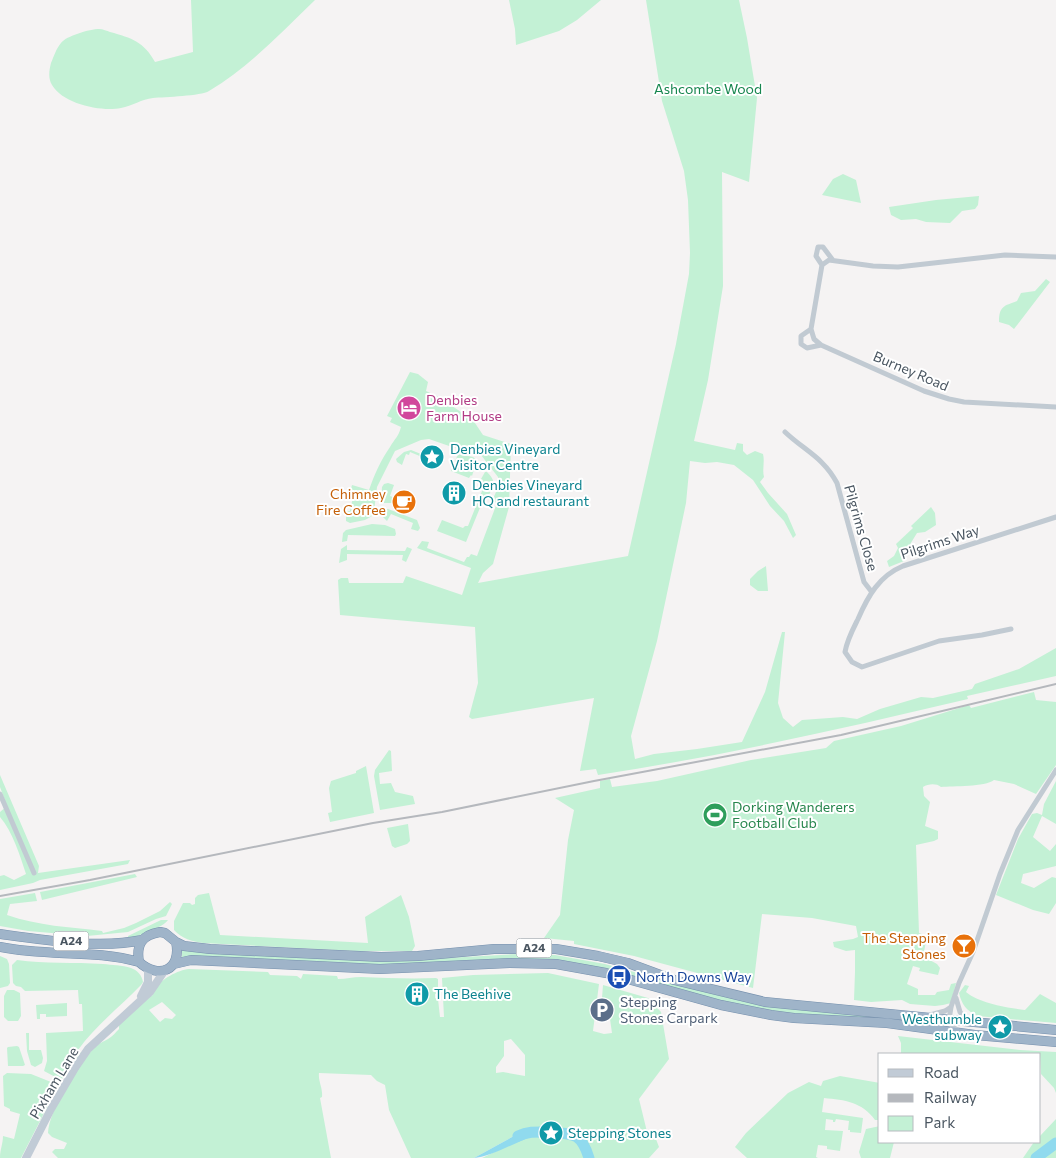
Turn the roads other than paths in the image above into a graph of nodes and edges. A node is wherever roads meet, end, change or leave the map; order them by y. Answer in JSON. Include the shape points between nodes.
{"nodes":[{"id":1,"x":1056,"y":257,"type":"edge"},
{"id":2,"x":832,"y":260,"type":"junction"},
{"id":3,"x":822,"y":265,"type":"junction"},
{"id":4,"x":811,"y":329,"type":"junction"},
{"id":5,"x":821,"y":345,"type":"junction"},
{"id":6,"x":1056,"y":407,"type":"edge"},
{"id":7,"x":784,"y":432,"type":"dead end"},
{"id":8,"x":1056,"y":517,"type":"edge"},
{"id":9,"x":871,"y":591,"type":"junction"},
{"id":10,"x":1011,"y":629,"type":"dead end"},
{"id":11,"x":1056,"y":770,"type":"edge"},
{"id":12,"x":0,"y":794,"type":"edge"},
{"id":13,"x":2,"y":802,"type":"edge"},
{"id":14,"x":34,"y":873,"type":"dead end"},
{"id":15,"x":0,"y":934,"type":"edge"},
{"id":16,"x":142,"y":940,"type":"junction"},
{"id":17,"x":176,"y":942,"type":"junction"},
{"id":18,"x":0,"y":947,"type":"edge"},
{"id":19,"x":139,"y":962,"type":"junction"},
{"id":20,"x":174,"y":964,"type":"junction"},
{"id":21,"x":148,"y":969,"type":"junction"},
{"id":22,"x":165,"y":970,"type":"junction"},
{"id":23,"x":956,"y":995,"type":"junction"},
{"id":24,"x":133,"y":1006,"type":"junction"},
{"id":25,"x":951,"y":1007,"type":"junction"},
{"id":26,"x":924,"y":1017,"type":"junction"},
{"id":27,"x":949,"y":1020,"type":"junction"},
{"id":28,"x":967,"y":1022,"type":"junction"},
{"id":29,"x":1054,"y":1030,"type":"edge"},
{"id":30,"x":959,"y":1032,"type":"junction"},
{"id":31,"x":1053,"y":1042,"type":"edge"},
{"id":32,"x":26,"y":1158,"type":"edge"}],
"edges":[{"from":1,"to":2,"type":"street","name":"Burney Road","via":[[1005,255],[898,267]]},
{"from":2,"to":3,"type":"street"},
{"from":2,"to":3,"type":"street","name":"Burney Road","via":[[823,247],[818,247],[816,256]]},
{"from":3,"to":4,"type":"street","name":"Burney Road"},
{"from":4,"to":5,"type":"street","via":[[814,339]]},
{"from":4,"to":5,"type":"street","name":"Burney Road","via":[[801,336],[801,344],[807,348]]},
{"from":5,"to":6,"type":"street","name":"Burney Road","via":[[949,399]]},
{"from":7,"to":9,"type":"street","name":"Pilgrims Close","via":[[826,465],[837,483],[864,582]]},
{"from":8,"to":9,"type":"street","name":"Pilgrims Way","via":[[903,566],[891,571]]},
{"from":9,"to":10,"type":"street","name":"Pilgrims Way","via":[[846,648],[846,656],[858,666],[939,641]]},
{"from":11,"to":23,"type":"street","via":[[1018,830]]},
{"from":12,"to":13,"type":"street"},
{"from":13,"to":14,"type":"street"},
{"from":15,"to":16,"type":"highway","number":"A24","via":[[78,942]]},
{"from":16,"to":17,"type":"highway","via":[[147,935],[165,932]]},
{"from":16,"to":19,"type":"highway","via":[[138,947]]},
{"from":17,"to":20,"type":"highway"},
{"from":17,"to":26,"type":"highway","number":"A24","via":[[201,948],[381,957],[494,949],[556,949],[628,963],[674,980],[765,1002]]},
{"from":18,"to":19,"type":"highway","number":"A24"},
{"from":19,"to":21,"type":"highway"},
{"from":20,"to":22,"type":"highway"},
{"from":20,"to":30,"type":"highway","number":"A24","via":[[191,960],[380,969],[556,964],[606,973],[757,1013]]},
{"from":21,"to":22,"type":"highway"},
{"from":21,"to":24,"type":"main road","name":"Pixham Lane","via":[[146,988]]},
{"from":22,"to":24,"type":"main road","name":"Pixham Lane","via":[[150,992]]},
{"from":23,"to":25,"type":"street"},
{"from":23,"to":28,"type":"street","via":[[960,1012]]},
{"from":24,"to":32,"type":"main road","name":"Pixham Lane","via":[[88,1049]]},
{"from":25,"to":26,"type":"street"},
{"from":25,"to":27,"type":"street"},
{"from":26,"to":27,"type":"highway","number":"A24"},
{"from":27,"to":28,"type":"highway","number":"A24"},
{"from":27,"to":30,"type":"street"},
{"from":28,"to":29,"type":"highway","number":"A24"},
{"from":30,"to":31,"type":"highway","number":"A24"}]}
